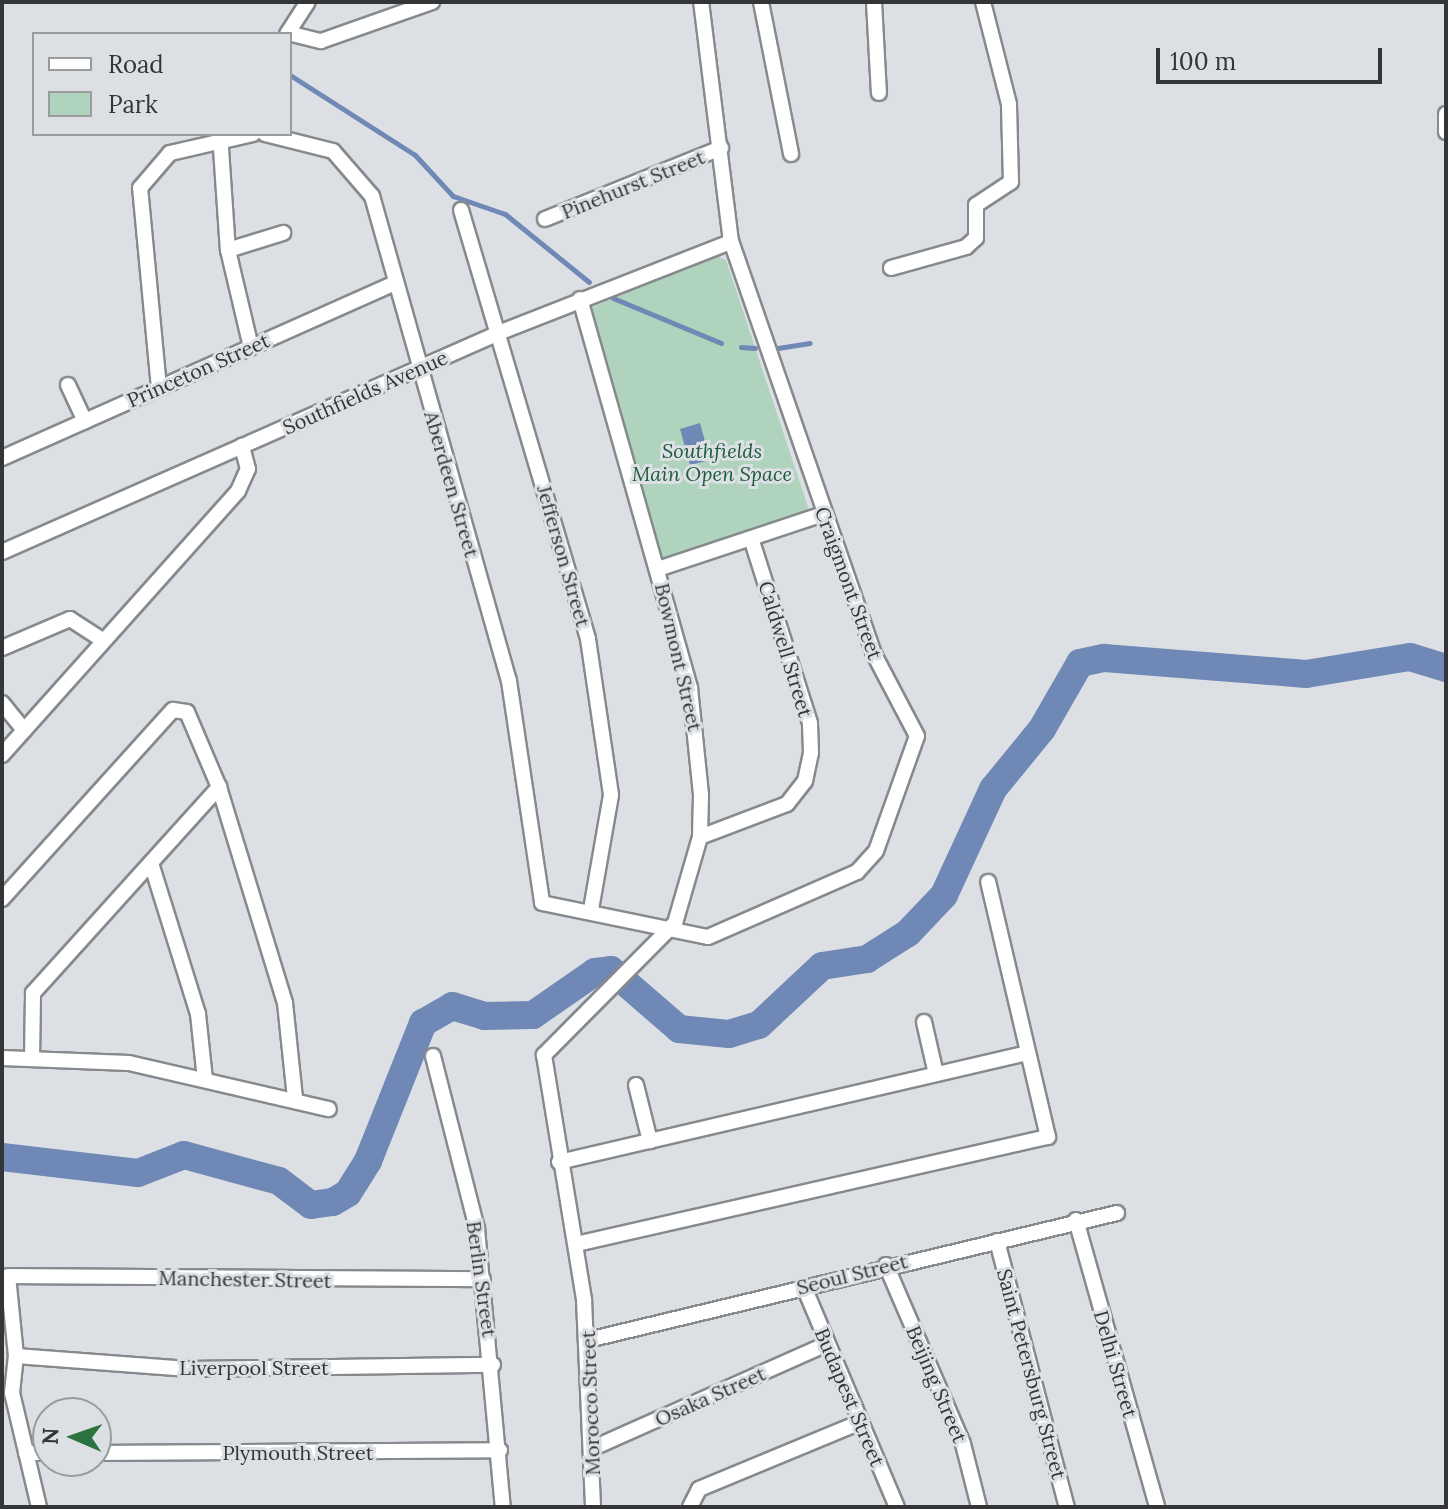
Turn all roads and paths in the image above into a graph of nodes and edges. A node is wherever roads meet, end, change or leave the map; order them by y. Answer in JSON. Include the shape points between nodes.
{"nodes":[{"id":1,"x":308,"y":2,"type":"edge"},
{"id":2,"x":432,"y":2,"type":"edge"},
{"id":3,"x":701,"y":2,"type":"edge"},
{"id":4,"x":761,"y":2,"type":"edge"},
{"id":5,"x":874,"y":2,"type":"edge"},
{"id":6,"x":983,"y":2,"type":"edge"},
{"id":7,"x":289,"y":32,"type":"edge"},
{"id":8,"x":292,"y":34,"type":"edge"},
{"id":9,"x":879,"y":93,"type":"dead end"},
{"id":10,"x":1446,"y":114,"type":"edge"},
{"id":11,"x":1446,"y":132,"type":"edge"},
{"id":12,"x":216,"y":136,"type":"edge"},
{"id":13,"x":219,"y":136,"type":"edge"},
{"id":14,"x":278,"y":136,"type":"edge"},
{"id":15,"x":721,"y":148,"type":"junction"},
{"id":16,"x":791,"y":154,"type":"dead end"},
{"id":17,"x":461,"y":210,"type":"dead end"},
{"id":18,"x":545,"y":219,"type":"dead end"},
{"id":19,"x":283,"y":233,"type":"dead end"},
{"id":20,"x":731,"y":242,"type":"junction"},
{"id":21,"x":228,"y":250,"type":"junction"},
{"id":22,"x":891,"y":268,"type":"dead end"},
{"id":23,"x":395,"y":283,"type":"junction"},
{"id":24,"x":580,"y":299,"type":"junction"},
{"id":25,"x":501,"y":332,"type":"junction"},
{"id":26,"x":251,"y":347,"type":"junction"},
{"id":27,"x":419,"y":367,"type":"junction"},
{"id":28,"x":68,"y":385,"type":"dead end"},
{"id":29,"x":159,"y":388,"type":"junction"},
{"id":30,"x":85,"y":421,"type":"junction"},
{"id":31,"x":242,"y":446,"type":"junction"},
{"id":32,"x":3,"y":456,"type":"edge"},
{"id":33,"x":823,"y":514,"type":"junction"},
{"id":34,"x":751,"y":538,"type":"junction"},
{"id":35,"x":2,"y":552,"type":"edge"},
{"id":36,"x":658,"y":569,"type":"junction"},
{"id":37,"x":102,"y":640,"type":"junction"},
{"id":38,"x":2,"y":648,"type":"edge"},
{"id":39,"x":2,"y":703,"type":"edge"},
{"id":40,"x":24,"y":730,"type":"junction"},
{"id":41,"x":2,"y":755,"type":"edge"},
{"id":42,"x":219,"y":787,"type":"junction"},
{"id":43,"x":700,"y":837,"type":"junction"},
{"id":44,"x":151,"y":863,"type":"junction"},
{"id":45,"x":988,"y":882,"type":"dead end"},
{"id":46,"x":2,"y":899,"type":"edge"},
{"id":47,"x":542,"y":903,"type":"joint"},
{"id":48,"x":591,"y":910,"type":"junction"},
{"id":49,"x":666,"y":932,"type":"junction"},
{"id":50,"x":924,"y":1022,"type":"dead end"},
{"id":51,"x":1028,"y":1053,"type":"junction"},
{"id":52,"x":433,"y":1056,"type":"dead end"},
{"id":53,"x":2,"y":1058,"type":"edge"},
{"id":54,"x":32,"y":1059,"type":"junction"},
{"id":55,"x":936,"y":1074,"type":"junction"},
{"id":56,"x":205,"y":1079,"type":"junction"},
{"id":57,"x":636,"y":1085,"type":"dead end"},
{"id":58,"x":295,"y":1098,"type":"junction"},
{"id":59,"x":329,"y":1109,"type":"dead end"},
{"id":60,"x":650,"y":1141,"type":"junction"},
{"id":61,"x":559,"y":1162,"type":"junction"},
{"id":62,"x":1117,"y":1213,"type":"dead end"},
{"id":63,"x":1076,"y":1220,"type":"junction"},
{"id":64,"x":997,"y":1241,"type":"junction"},
{"id":65,"x":576,"y":1244,"type":"junction"},
{"id":66,"x":886,"y":1265,"type":"junction"},
{"id":67,"x":483,"y":1279,"type":"junction"},
{"id":68,"x":804,"y":1287,"type":"junction"},
{"id":69,"x":584,"y":1300,"type":"joint"},
{"id":70,"x":588,"y":1340,"type":"junction"},
{"id":71,"x":827,"y":1344,"type":"junction"},
{"id":72,"x":16,"y":1356,"type":"junction"},
{"id":73,"x":493,"y":1365,"type":"junction"},
{"id":74,"x":861,"y":1422,"type":"junction"},
{"id":75,"x":593,"y":1448,"type":"junction"},
{"id":76,"x":500,"y":1450,"type":"junction"},
{"id":77,"x":26,"y":1453,"type":"junction"},
{"id":78,"x":32,"y":1453,"type":"edge"},
{"id":79,"x":112,"y":1453,"type":"edge"},
{"id":80,"x":39,"y":1507,"type":"edge"},
{"id":81,"x":503,"y":1507,"type":"edge"},
{"id":82,"x":593,"y":1507,"type":"edge"},
{"id":83,"x":690,"y":1507,"type":"edge"},
{"id":84,"x":897,"y":1507,"type":"edge"},
{"id":85,"x":979,"y":1507,"type":"edge"},
{"id":86,"x":1067,"y":1507,"type":"edge"},
{"id":87,"x":1157,"y":1507,"type":"edge"}],
"edges":[{"from":1,"to":7,"type":"street"},
{"from":2,"to":8,"type":"street","via":[[321,41]]},
{"from":3,"to":15,"type":"street","name":"Craigmont Street"},
{"from":4,"to":16,"type":"street"},
{"from":5,"to":9,"type":"street"},
{"from":6,"to":22,"type":"street","via":[[1009,104],[1011,182],[976,205],[976,238],[966,247]]},
{"from":10,"to":11,"type":"street"},
{"from":12,"to":29,"type":"street","via":[[170,153],[140,188]]},
{"from":13,"to":21,"type":"street"},
{"from":14,"to":23,"type":"street","name":"Aberdeen Street","via":[[311,141],[349,163],[372,196]]},
{"from":15,"to":18,"type":"street","name":"Pinehurst Street"},
{"from":15,"to":20,"type":"street","name":"Craigmont Street"},
{"from":17,"to":25,"type":"street","name":"Jefferson Street"},
{"from":19,"to":21,"type":"street"},
{"from":20,"to":24,"type":"street","name":"Southfields Avenue"},
{"from":20,"to":33,"type":"street","name":"Craigmont Street"},
{"from":21,"to":26,"type":"street"},
{"from":23,"to":26,"type":"street","name":"Princeton Street"},
{"from":23,"to":27,"type":"street","name":"Aberdeen Street"},
{"from":24,"to":25,"type":"street","name":"Southfields Avenue"},
{"from":24,"to":36,"type":"street","name":"Bowmont Street"},
{"from":25,"to":27,"type":"street","name":"Southfields Avenue"},
{"from":25,"to":48,"type":"street","name":"Jefferson Street","via":[[588,639],[604,728],[611,795]]},
{"from":26,"to":29,"type":"street","name":"Princeton Street"},
{"from":27,"to":31,"type":"street","name":"Southfields Avenue"},
{"from":27,"to":47,"type":"street","name":"Aberdeen Street","via":[[509,681]]},
{"from":28,"to":30,"type":"street"},
{"from":29,"to":30,"type":"street","name":"Princeton Street"},
{"from":30,"to":32,"type":"street","name":"Princeton Street"},
{"from":31,"to":35,"type":"street","name":"Southfields Avenue"},
{"from":31,"to":37,"type":"street","via":[[248,469],[238,491]]},
{"from":33,"to":34,"type":"street"},
{"from":33,"to":49,"type":"street","name":"Craigmont Street","via":[[874,654],[912,716],[917,736],[899,796],[876,851],[857,872],[708,937]]},
{"from":34,"to":36,"type":"street"},
{"from":34,"to":43,"type":"street","name":"Caldwell Street","via":[[810,723],[811,753],[805,781],[787,804]]},
{"from":36,"to":43,"type":"street","name":"Bowmont Street","via":[[698,740]]},
{"from":37,"to":38,"type":"street","via":[[70,619]]},
{"from":37,"to":40,"type":"street"},
{"from":39,"to":40,"type":"street"},
{"from":40,"to":41,"type":"street"},
{"from":42,"to":44,"type":"street"},
{"from":42,"to":46,"type":"street","via":[[187,712],[173,710]]},
{"from":42,"to":58,"type":"street","via":[[285,1003]]},
{"from":43,"to":49,"type":"street","name":"Bowmont Street","via":[[686,898]]},
{"from":44,"to":54,"type":"street","via":[[33,993]]},
{"from":44,"to":56,"type":"street","via":[[198,1014]]},
{"from":45,"to":51,"type":"street"},
{"from":47,"to":48,"type":"street","name":"Craigmont Street"},
{"from":48,"to":49,"type":"street","name":"Craigmont Street"},
{"from":49,"to":61,"type":"street","name":"Bowmont Street","via":[[544,1055]]},
{"from":50,"to":55,"type":"street"},
{"from":51,"to":55,"type":"street"},
{"from":51,"to":65,"type":"street","via":[[1048,1137]]},
{"from":52,"to":67,"type":"street","name":"Berlin Street"},
{"from":53,"to":54,"type":"street"},
{"from":54,"to":56,"type":"street","via":[[129,1063]]},
{"from":55,"to":60,"type":"street"},
{"from":56,"to":58,"type":"street"},
{"from":57,"to":60,"type":"street"},
{"from":58,"to":59,"type":"street"},
{"from":60,"to":61,"type":"street"},
{"from":61,"to":65,"type":"street","name":"Bowmont Street"},
{"from":62,"to":63,"type":"street","name":"Seoul Street"},
{"from":63,"to":64,"type":"street","name":"Seoul Street"},
{"from":63,"to":87,"type":"street","name":"Delhi Street"},
{"from":64,"to":66,"type":"street","name":"Seoul Street"},
{"from":64,"to":86,"type":"street","name":"Saint Petersburg Street"},
{"from":65,"to":69,"type":"street","name":"Bowmont Street"},
{"from":66,"to":68,"type":"street","name":"Seoul Street"},
{"from":66,"to":85,"type":"street","name":"Beijing Street","via":[[963,1444]]},
{"from":67,"to":72,"type":"street","name":"Manchester Street","via":[[8,1276]]},
{"from":67,"to":73,"type":"street","name":"Berlin Street"},
{"from":68,"to":70,"type":"street","name":"Seoul Street"},
{"from":68,"to":71,"type":"street","name":"Budapest Street"},
{"from":69,"to":70,"type":"street","name":"Morocco Street"},
{"from":70,"to":75,"type":"street","name":"Morocco Street"},
{"from":71,"to":74,"type":"street","name":"Budapest Street"},
{"from":71,"to":75,"type":"street","name":"Osaka Street"},
{"from":72,"to":73,"type":"street","name":"Liverpool Street","via":[[189,1369]]},
{"from":72,"to":77,"type":"street","via":[[12,1393]]},
{"from":73,"to":76,"type":"street","name":"Berlin Street"},
{"from":74,"to":83,"type":"street","via":[[699,1489]]},
{"from":74,"to":84,"type":"street","name":"Budapest Street"},
{"from":75,"to":82,"type":"street","name":"Morocco Street"},
{"from":76,"to":79,"type":"street","name":"Plymouth Street"},
{"from":76,"to":81,"type":"street","name":"Berlin Street"},
{"from":77,"to":78,"type":"street"},
{"from":77,"to":80,"type":"street"}]}
